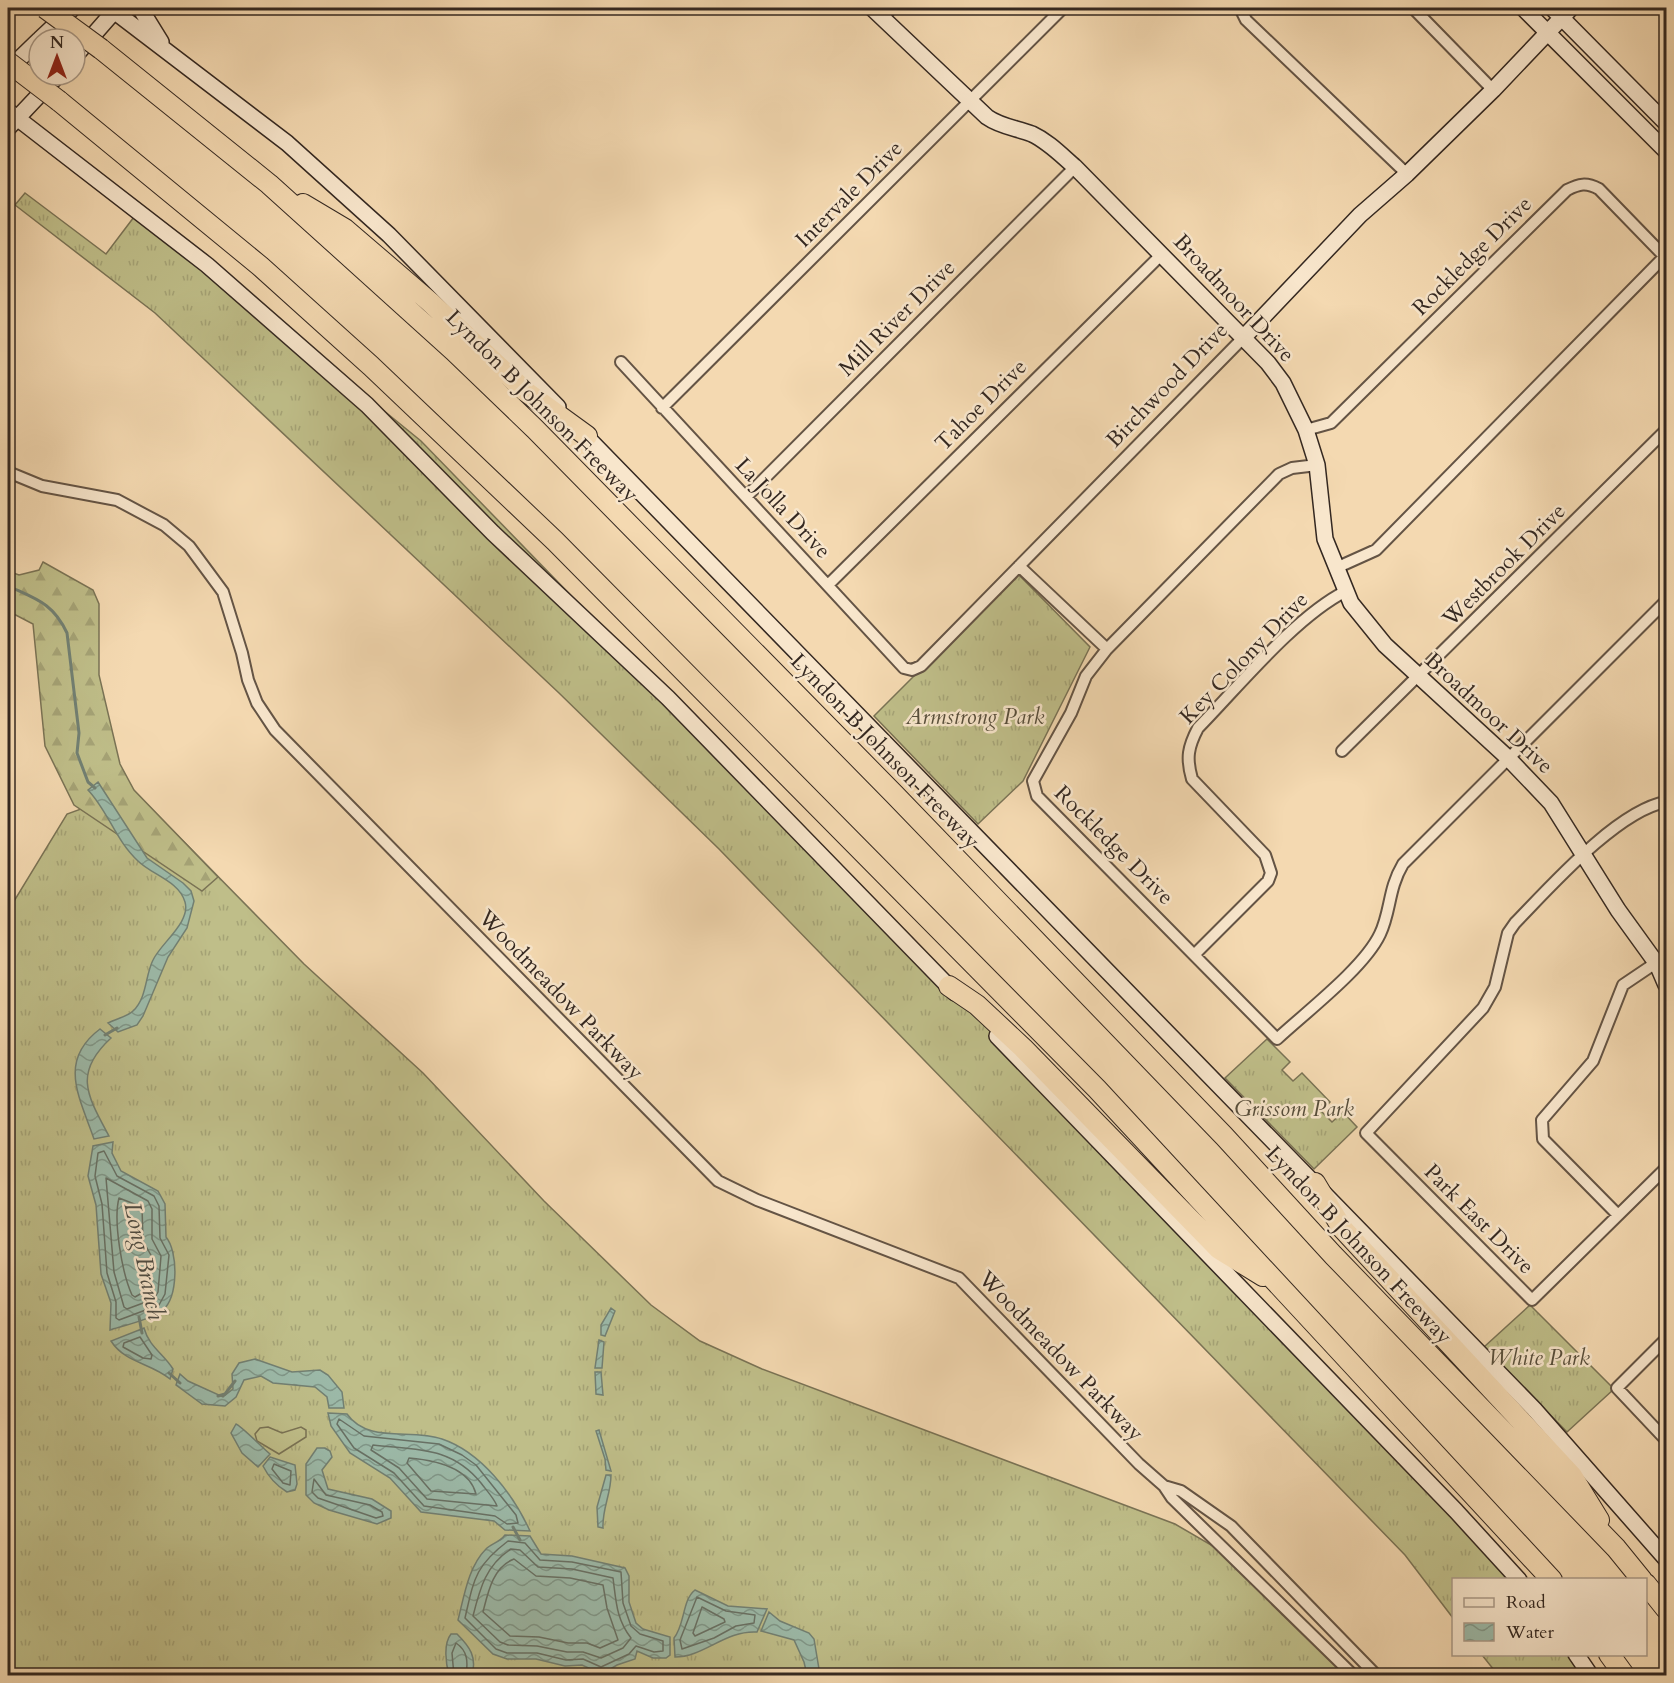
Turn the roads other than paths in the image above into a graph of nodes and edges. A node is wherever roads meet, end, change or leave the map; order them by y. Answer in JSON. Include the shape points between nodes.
{"nodes":[{"id":1,"x":45,"y":8,"type":"edge"},
{"id":2,"x":73,"y":8,"type":"edge"},
{"id":3,"x":140,"y":8,"type":"edge"},
{"id":4,"x":1063,"y":8,"type":"edge"},
{"id":5,"x":1242,"y":8,"type":"edge"},
{"id":6,"x":1413,"y":8,"type":"edge"},
{"id":7,"x":1523,"y":8,"type":"edge"},
{"id":8,"x":114,"y":9,"type":"edge"},
{"id":9,"x":882,"y":11,"type":"edge"},
{"id":10,"x":1562,"y":11,"type":"edge"},
{"id":11,"x":52,"y":27,"type":"edge"},
{"id":12,"x":1548,"y":32,"type":"junction"},
{"id":13,"x":87,"y":42,"type":"edge"},
{"id":14,"x":27,"y":51,"type":"edge"},
{"id":15,"x":172,"y":57,"type":"junction"},
{"id":16,"x":8,"y":62,"type":"edge"},
{"id":17,"x":8,"y":70,"type":"edge"},
{"id":18,"x":45,"y":87,"type":"edge"},
{"id":19,"x":1493,"y":90,"type":"junction"},
{"id":20,"x":969,"y":101,"type":"junction"},
{"id":21,"x":11,"y":119,"type":"edge"},
{"id":22,"x":1666,"y":123,"type":"edge"},
{"id":23,"x":1666,"y":151,"type":"edge"},
{"id":24,"x":1075,"y":167,"type":"junction"},
{"id":25,"x":1407,"y":174,"type":"junction"},
{"id":26,"x":269,"y":184,"type":"junction"},
{"id":27,"x":1162,"y":254,"type":"junction"},
{"id":28,"x":1666,"y":256,"type":"edge"},
{"id":29,"x":1243,"y":338,"type":"junction"},
{"id":30,"x":621,"y":362,"type":"dead end"},
{"id":31,"x":662,"y":408,"type":"junction"},
{"id":32,"x":1306,"y":430,"type":"junction"},
{"id":33,"x":1666,"y":430,"type":"edge"},
{"id":34,"x":586,"y":436,"type":"junction"},
{"id":35,"x":1317,"y":465,"type":"junction"},
{"id":36,"x":8,"y":472,"type":"edge"},
{"id":37,"x":747,"y":496,"type":"junction"},
{"id":38,"x":1019,"y":566,"type":"junction"},
{"id":39,"x":1336,"y":568,"type":"junction"},
{"id":40,"x":828,"y":585,"type":"junction"},
{"id":41,"x":1347,"y":591,"type":"junction"},
{"id":42,"x":1666,"y":601,"type":"edge"},
{"id":43,"x":1107,"y":649,"type":"junction"},
{"id":44,"x":921,"y":666,"type":"joint"},
{"id":45,"x":1419,"y":677,"type":"junction"},
{"id":46,"x":1342,"y":751,"type":"dead end"},
{"id":47,"x":1509,"y":758,"type":"junction"},
{"id":48,"x":1666,"y":802,"type":"edge"},
{"id":49,"x":1584,"y":856,"type":"junction"},
{"id":50,"x":1195,"y":954,"type":"junction"},
{"id":51,"x":1662,"y":960,"type":"edge"},
{"id":52,"x":1666,"y":985,"type":"edge"},
{"id":53,"x":949,"y":986,"type":"junction"},
{"id":54,"x":1666,"y":1168,"type":"edge"},
{"id":55,"x":1315,"y":1183,"type":"junction"},
{"id":56,"x":1618,"y":1215,"type":"junction"},
{"id":57,"x":1283,"y":1288,"type":"junction"},
{"id":58,"x":1666,"y":1339,"type":"edge"},
{"id":59,"x":1666,"y":1440,"type":"edge"},
{"id":60,"x":1164,"y":1486,"type":"junction"},
{"id":61,"x":1616,"y":1548,"type":"junction"},
{"id":62,"x":1666,"y":1560,"type":"edge"},
{"id":63,"x":1517,"y":1578,"type":"edge"},
{"id":64,"x":1550,"y":1578,"type":"edge"},
{"id":65,"x":1640,"y":1578,"type":"edge"},
{"id":66,"x":1647,"y":1585,"type":"edge"},
{"id":67,"x":1666,"y":1609,"type":"edge"},
{"id":68,"x":1577,"y":1656,"type":"edge"},
{"id":69,"x":1610,"y":1656,"type":"edge"},
{"id":70,"x":1354,"y":1676,"type":"edge"},
{"id":71,"x":1377,"y":1676,"type":"edge"},
{"id":72,"x":1591,"y":1676,"type":"edge"},
{"id":73,"x":1625,"y":1676,"type":"edge"}],
"edges":[{"from":1,"to":26,"type":"highway","name":"Lyndon B Johnson Freeway","bridge":true},
{"from":2,"to":11,"type":"main road"},
{"from":3,"to":15,"type":"main road"},
{"from":4,"to":20,"type":"street","name":"Intervale Drive"},
{"from":5,"to":25,"type":"street","via":[[1246,20]]},
{"from":6,"to":19,"type":"street"},
{"from":7,"to":12,"type":"main road"},
{"from":8,"to":13,"type":"main road"},
{"from":8,"to":15,"type":"main road","name":"Lyndon B Johnson Freeway"},
{"from":9,"to":20,"type":"main road","name":"Broadmoor Drive"},
{"from":10,"to":12,"type":"main road","name":"Birchwood Drive"},
{"from":10,"to":22,"type":"main road"},
{"from":12,"to":19,"type":"main road","name":"Birchwood Drive"},
{"from":12,"to":23,"type":"main road"},
{"from":14,"to":17,"type":"main road"},
{"from":15,"to":34,"type":"main road","name":"Lyndon B Johnson Freeway","via":[[287,143],[381,228]]},
{"from":16,"to":57,"type":"highway","bridge":true,"via":[[260,266],[555,541],[1097,1089]]},
{"from":18,"to":21,"type":"main road"},
{"from":19,"to":25,"type":"main road","name":"Birchwood Drive"},
{"from":20,"to":24,"type":"main road","name":"Broadmoor Drive","via":[[998,125],[1048,143]]},
{"from":20,"to":31,"type":"street","name":"Intervale Drive"},
{"from":21,"to":53,"type":"main road","via":[[207,265],[367,405],[493,532],[668,698]]},
{"from":24,"to":27,"type":"main road","name":"Broadmoor Drive"},
{"from":24,"to":37,"type":"street","name":"Mill River Drive"},
{"from":25,"to":29,"type":"main road","name":"Birchwood Drive","via":[[1360,215]]},
{"from":26,"to":34,"type":"highway","via":[[345,229],[525,391]]},
{"from":26,"to":61,"type":"highway","name":"Lyndon B Johnson Freeway","via":[[527,421],[1224,1136],[1333,1255]]},
{"from":27,"to":29,"type":"main road","name":"Broadmoor Drive"},
{"from":27,"to":40,"type":"street","name":"Tahoe Drive"},
{"from":28,"to":32,"type":"street","name":"Rockledge Drive","via":[[1599,189],[1586,183],[1577,185],[1567,190],[1331,423]]},
{"from":28,"to":39,"type":"street","via":[[1376,550]]},
{"from":29,"to":32,"type":"main road","name":"Broadmoor Drive","via":[[1283,383]]},
{"from":29,"to":38,"type":"street","name":"Birchwood Drive"},
{"from":30,"to":31,"type":"street","name":"La Jolla Drive"},
{"from":31,"to":37,"type":"street","name":"La Jolla Drive"},
{"from":32,"to":35,"type":"main road","name":"Broadmoor Drive"},
{"from":33,"to":45,"type":"street","name":"Westbrook Drive"},
{"from":34,"to":55,"type":"main road","name":"Lyndon B Johnson Freeway"},
{"from":35,"to":39,"type":"main road","name":"Broadmoor Drive","via":[[1324,539]]},
{"from":35,"to":43,"type":"street","name":"Rockledge Drive","via":[[1279,474]]},
{"from":36,"to":60,"type":"street","name":"Woodmeadow Parkway","via":[[42,486],[117,500],[164,525],[189,546],[223,592],[250,686],[275,730],[718,1181],[959,1278]]},
{"from":37,"to":40,"type":"street","name":"La Jolla Drive"},
{"from":38,"to":43,"type":"street"},
{"from":38,"to":44,"type":"street","name":"Birchwood Drive"},
{"from":39,"to":41,"type":"main road","name":"Broadmoor Drive"},
{"from":40,"to":44,"type":"street","name":"La Jolla Drive","via":[[904,668]]},
{"from":41,"to":45,"type":"main road","name":"Broadmoor Drive","via":[[1374,634]]},
{"from":41,"to":50,"type":"street","name":"Key Colony Drive","via":[[1325,602],[1301,623],[1198,728],[1188,747],[1192,779],[1265,855],[1271,873],[1268,881]]},
{"from":42,"to":47,"type":"street"},
{"from":43,"to":50,"type":"street","name":"Rockledge Drive","via":[[1086,676],[1033,781],[1037,796]]},
{"from":45,"to":46,"type":"street","name":"Westbrook Drive"},
{"from":45,"to":47,"type":"main road","name":"Broadmoor Drive"},
{"from":47,"to":49,"type":"main road","name":"Broadmoor Drive","via":[[1551,803]]},
{"from":47,"to":50,"type":"street","name":"Rockledge Drive","via":[[1403,864],[1393,880],[1381,933],[1359,963],[1277,1040]]},
{"from":48,"to":49,"type":"street","via":[[1632,814]]},
{"from":49,"to":51,"type":"main road","name":"Broadmoor Drive"},
{"from":49,"to":56,"type":"street","name":"Park East Drive","via":[[1508,933],[1495,987],[1483,1008],[1366,1133],[1532,1300]]},
{"from":51,"to":52,"type":"main road","name":"Broadmoor Drive"},
{"from":51,"to":56,"type":"street","via":[[1623,985],[1593,1061],[1542,1120],[1544,1139]]},
{"from":53,"to":57,"type":"highway","via":[[977,1005],[1023,1048],[1219,1249]]},
{"from":53,"to":63,"type":"main road"},
{"from":54,"to":56,"type":"street","name":"Park East Drive"},
{"from":55,"to":61,"type":"highway","via":[[1342,1228],[1572,1476]]},
{"from":55,"to":62,"type":"main road","name":"Lyndon B Johnson Freeway","via":[[1534,1408]]},
{"from":57,"to":64,"type":"highway"},
{"from":58,"to":59,"type":"street","via":[[1617,1388]]},
{"from":60,"to":70,"type":"street","name":"Woodmeadow Parkway"},
{"from":60,"to":71,"type":"street","name":"Woodmeadow Parkway","via":[[1181,1491],[1231,1526]]},
{"from":61,"to":65,"type":"highway","name":"Lyndon B Johnson Freeway"},
{"from":66,"to":67,"type":"highway"},
{"from":68,"to":72,"type":"main road"},
{"from":69,"to":73,"type":"highway"}]}
